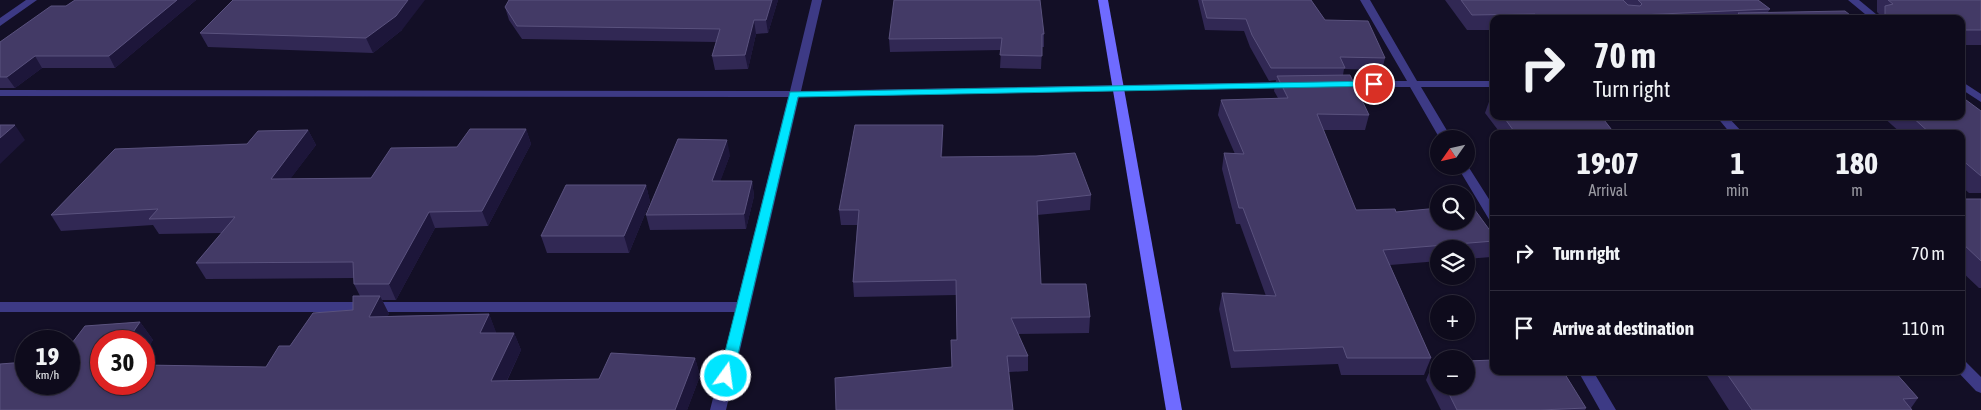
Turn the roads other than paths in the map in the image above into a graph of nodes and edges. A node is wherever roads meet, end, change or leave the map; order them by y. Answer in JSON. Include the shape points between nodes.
{"nodes":[{"id":1,"x":32,"y":0,"type":"edge"},
{"id":2,"x":817,"y":0,"type":"edge"},
{"id":3,"x":1103,"y":0,"type":"edge"},
{"id":4,"x":1365,"y":0,"type":"edge"},
{"id":5,"x":1854,"y":0,"type":"edge"},
{"id":6,"x":1873,"y":15,"type":"edge"},
{"id":7,"x":0,"y":23,"type":"edge"},
{"id":8,"x":1413,"y":83,"type":"junction"},
{"id":9,"x":1325,"y":84,"type":"edge"},
{"id":10,"x":1490,"y":84,"type":"edge"},
{"id":11,"x":1305,"y":85,"type":"edge"},
{"id":12,"x":1119,"y":87,"type":"junction"},
{"id":13,"x":1968,"y":89,"type":"edge"},
{"id":14,"x":0,"y":93,"type":"edge"},
{"id":15,"x":794,"y":94,"type":"junction"},
{"id":16,"x":1981,"y":99,"type":"edge"},
{"id":17,"x":1725,"y":120,"type":"edge"},
{"id":18,"x":1441,"y":130,"type":"edge"},
{"id":19,"x":1734,"y":130,"type":"edge"},
{"id":20,"x":1468,"y":175,"type":"edge"},
{"id":21,"x":1490,"y":211,"type":"edge"},
{"id":22,"x":0,"y":307,"type":"edge"},
{"id":23,"x":743,"y":307,"type":"junction"},
{"id":24,"x":1965,"y":370,"type":"edge"},
{"id":25,"x":1587,"y":375,"type":"edge"},
{"id":26,"x":1981,"y":387,"type":"edge"},
{"id":27,"x":718,"y":410,"type":"edge"},
{"id":28,"x":1174,"y":410,"type":"edge"},
{"id":29,"x":1608,"y":410,"type":"edge"}],
"edges":[{"from":1,"to":7,"type":"street"},
{"from":2,"to":15,"type":"street"},
{"from":3,"to":12,"type":"street"},
{"from":4,"to":8,"type":"street"},
{"from":5,"to":6,"type":"street"},
{"from":8,"to":9,"type":"street"},
{"from":8,"to":10,"type":"street"},
{"from":8,"to":18,"type":"street"},
{"from":11,"to":12,"type":"street"},
{"from":12,"to":15,"type":"street"},
{"from":12,"to":28,"type":"street"},
{"from":13,"to":16,"type":"street"},
{"from":14,"to":15,"type":"street"},
{"from":15,"to":23,"type":"street"},
{"from":17,"to":19,"type":"street"},
{"from":20,"to":21,"type":"street"},
{"from":22,"to":23,"type":"street"},
{"from":23,"to":27,"type":"street"},
{"from":24,"to":26,"type":"street"},
{"from":25,"to":29,"type":"street"}]}
